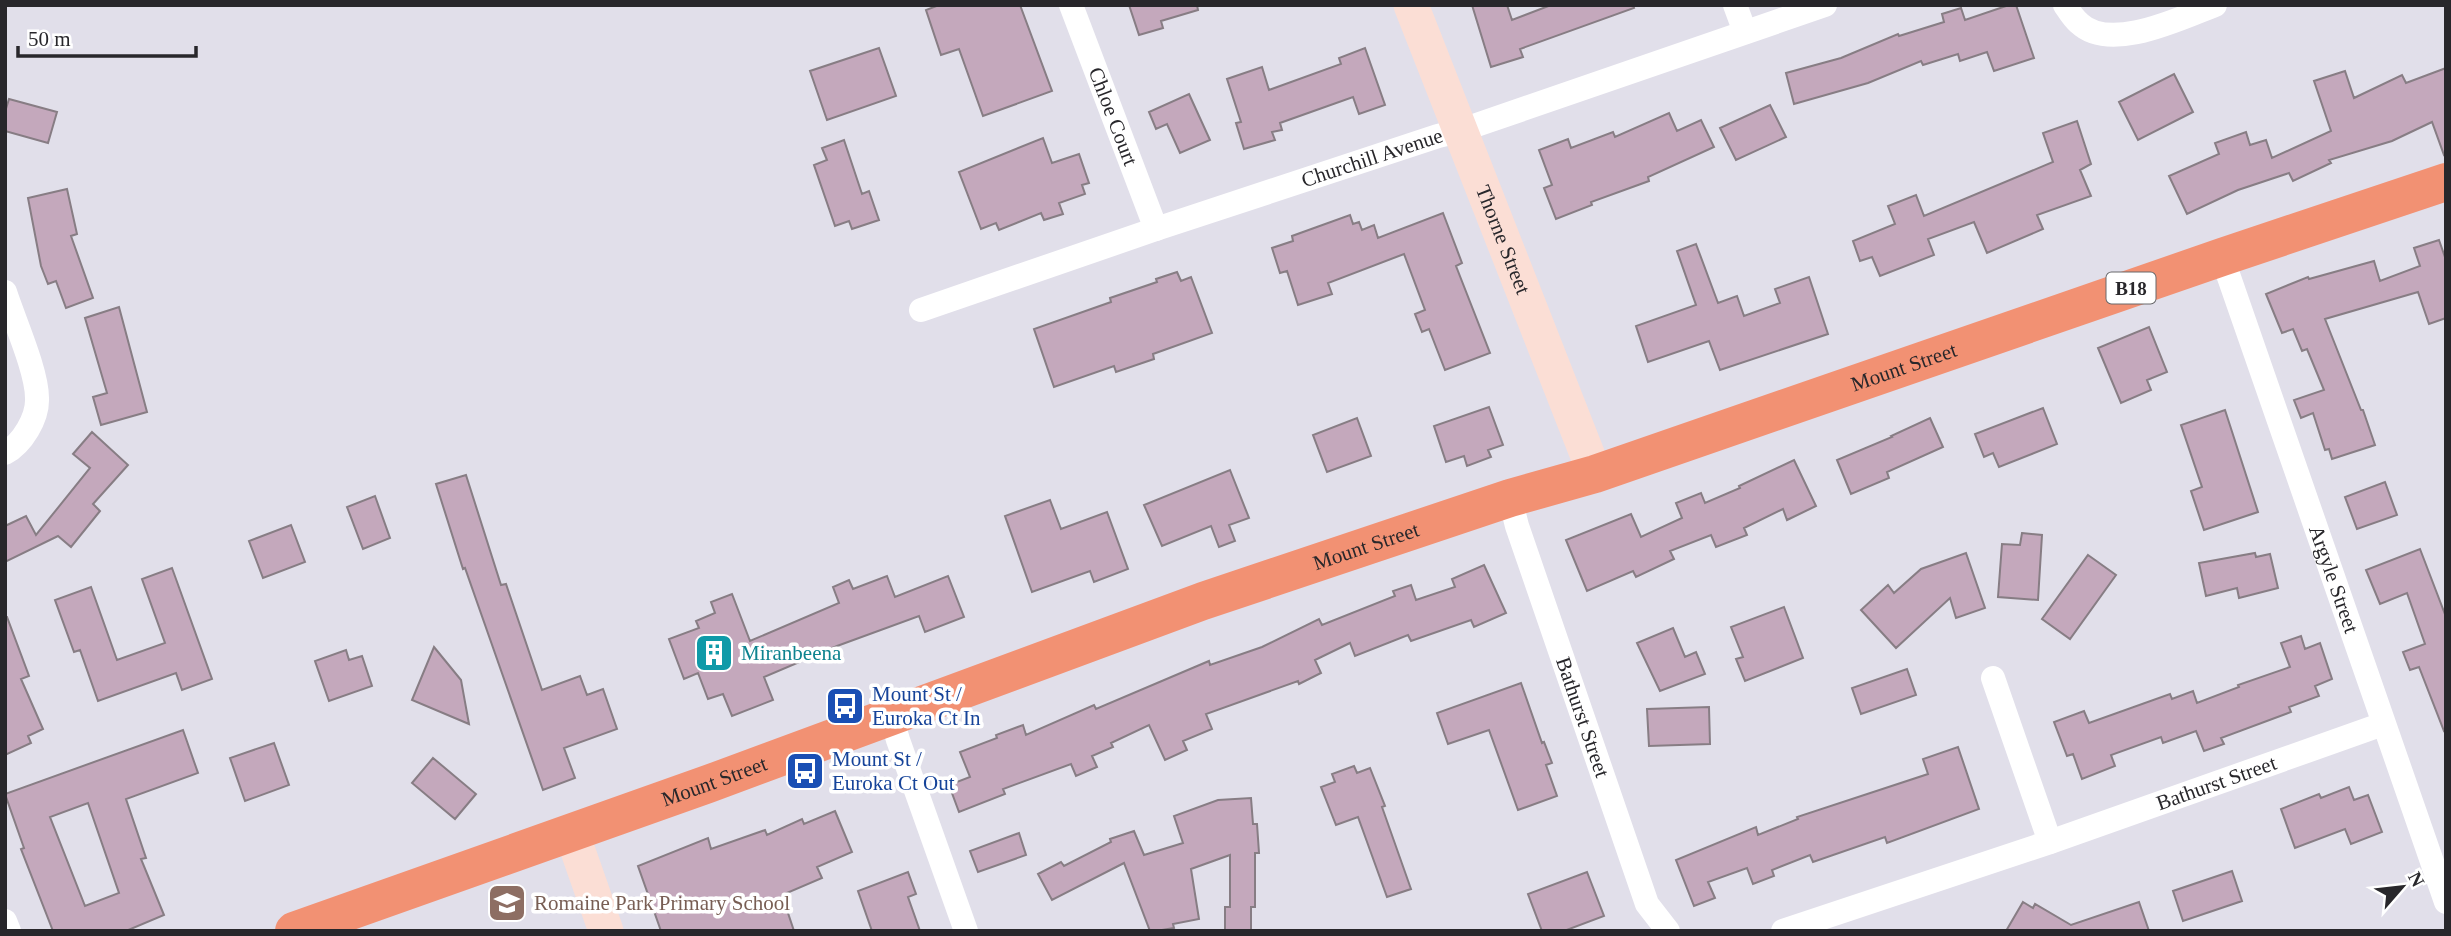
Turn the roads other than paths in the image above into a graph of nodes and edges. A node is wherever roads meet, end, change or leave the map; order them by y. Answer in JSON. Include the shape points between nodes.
{"nodes":[{"id":1,"x":1071,"y":5,"type":"edge"},
{"id":2,"x":1411,"y":5,"type":"edge"},
{"id":3,"x":1735,"y":5,"type":"edge"},
{"id":4,"x":1825,"y":5,"type":"edge"},
{"id":5,"x":2065,"y":5,"type":"edge"},
{"id":6,"x":2215,"y":5,"type":"edge"},
{"id":7,"x":1745,"y":33,"type":"junction"},
{"id":8,"x":1460,"y":131,"type":"junction"},
{"id":9,"x":2446,"y":182,"type":"edge"},
{"id":10,"x":1156,"y":229,"type":"junction"},
{"id":11,"x":2222,"y":257,"type":"junction"},
{"id":12,"x":5,"y":292,"type":"edge"},
{"id":13,"x":921,"y":310,"type":"dead end"},
{"id":14,"x":5,"y":453,"type":"edge"},
{"id":15,"x":1595,"y":474,"type":"junction"},
{"id":16,"x":1510,"y":498,"type":"junction"},
{"id":17,"x":1993,"y":678,"type":"dead end"},
{"id":18,"x":891,"y":715,"type":"junction"},
{"id":19,"x":2383,"y":724,"type":"junction"},
{"id":20,"x":571,"y":831,"type":"junction"},
{"id":21,"x":2050,"y":842,"type":"junction"},
{"id":22,"x":2446,"y":902,"type":"edge"},
{"id":23,"x":5,"y":921,"type":"edge"},
{"id":24,"x":9,"y":931,"type":"edge"},
{"id":25,"x":294,"y":931,"type":"edge"},
{"id":26,"x":606,"y":931,"type":"edge"},
{"id":27,"x":966,"y":931,"type":"edge"},
{"id":28,"x":1668,"y":931,"type":"edge"},
{"id":29,"x":1783,"y":931,"type":"edge"}],
"edges":[{"from":1,"to":10,"type":"street","name":"Chloe Court"},
{"from":2,"to":8,"type":"street","name":"Thorne Street"},
{"from":3,"to":7,"type":"street"},
{"from":4,"to":7,"type":"street","name":"Churchill Avenue"},
{"from":5,"to":6,"type":"street","via":[[2080,25],[2105,35],[2139,33]]},
{"from":7,"to":8,"type":"street","name":"Churchill Avenue"},
{"from":8,"to":10,"type":"street","name":"Churchill Avenue"},
{"from":8,"to":15,"type":"street","name":"Thorne Street"},
{"from":9,"to":11,"type":"highway","name":"Mount Street","number":"B18"},
{"from":10,"to":13,"type":"street","name":"Churchill Avenue"},
{"from":11,"to":15,"type":"highway","name":"Mount Street","number":"B18"},
{"from":11,"to":19,"type":"street","name":"Argyle Street"},
{"from":12,"to":14,"type":"street","via":[[38,400],[29,429]]},
{"from":15,"to":16,"type":"highway","name":"Mount Street","number":"B18"},
{"from":16,"to":18,"type":"highway","name":"Mount Street","number":"B18","via":[[1203,601]]},
{"from":16,"to":28,"type":"street","name":"Bathurst Street","via":[[1647,904]]},
{"from":17,"to":21,"type":"street"},
{"from":18,"to":20,"type":"highway","name":"Mount Street","number":"B18"},
{"from":18,"to":27,"type":"street"},
{"from":19,"to":21,"type":"street","name":"Bathurst Street"},
{"from":19,"to":22,"type":"street","name":"Argyle Street"},
{"from":20,"to":25,"type":"highway","name":"Mount Street","number":"B18"},
{"from":20,"to":26,"type":"street"},
{"from":21,"to":29,"type":"street","name":"Bathurst Street"},
{"from":23,"to":24,"type":"street"}]}
